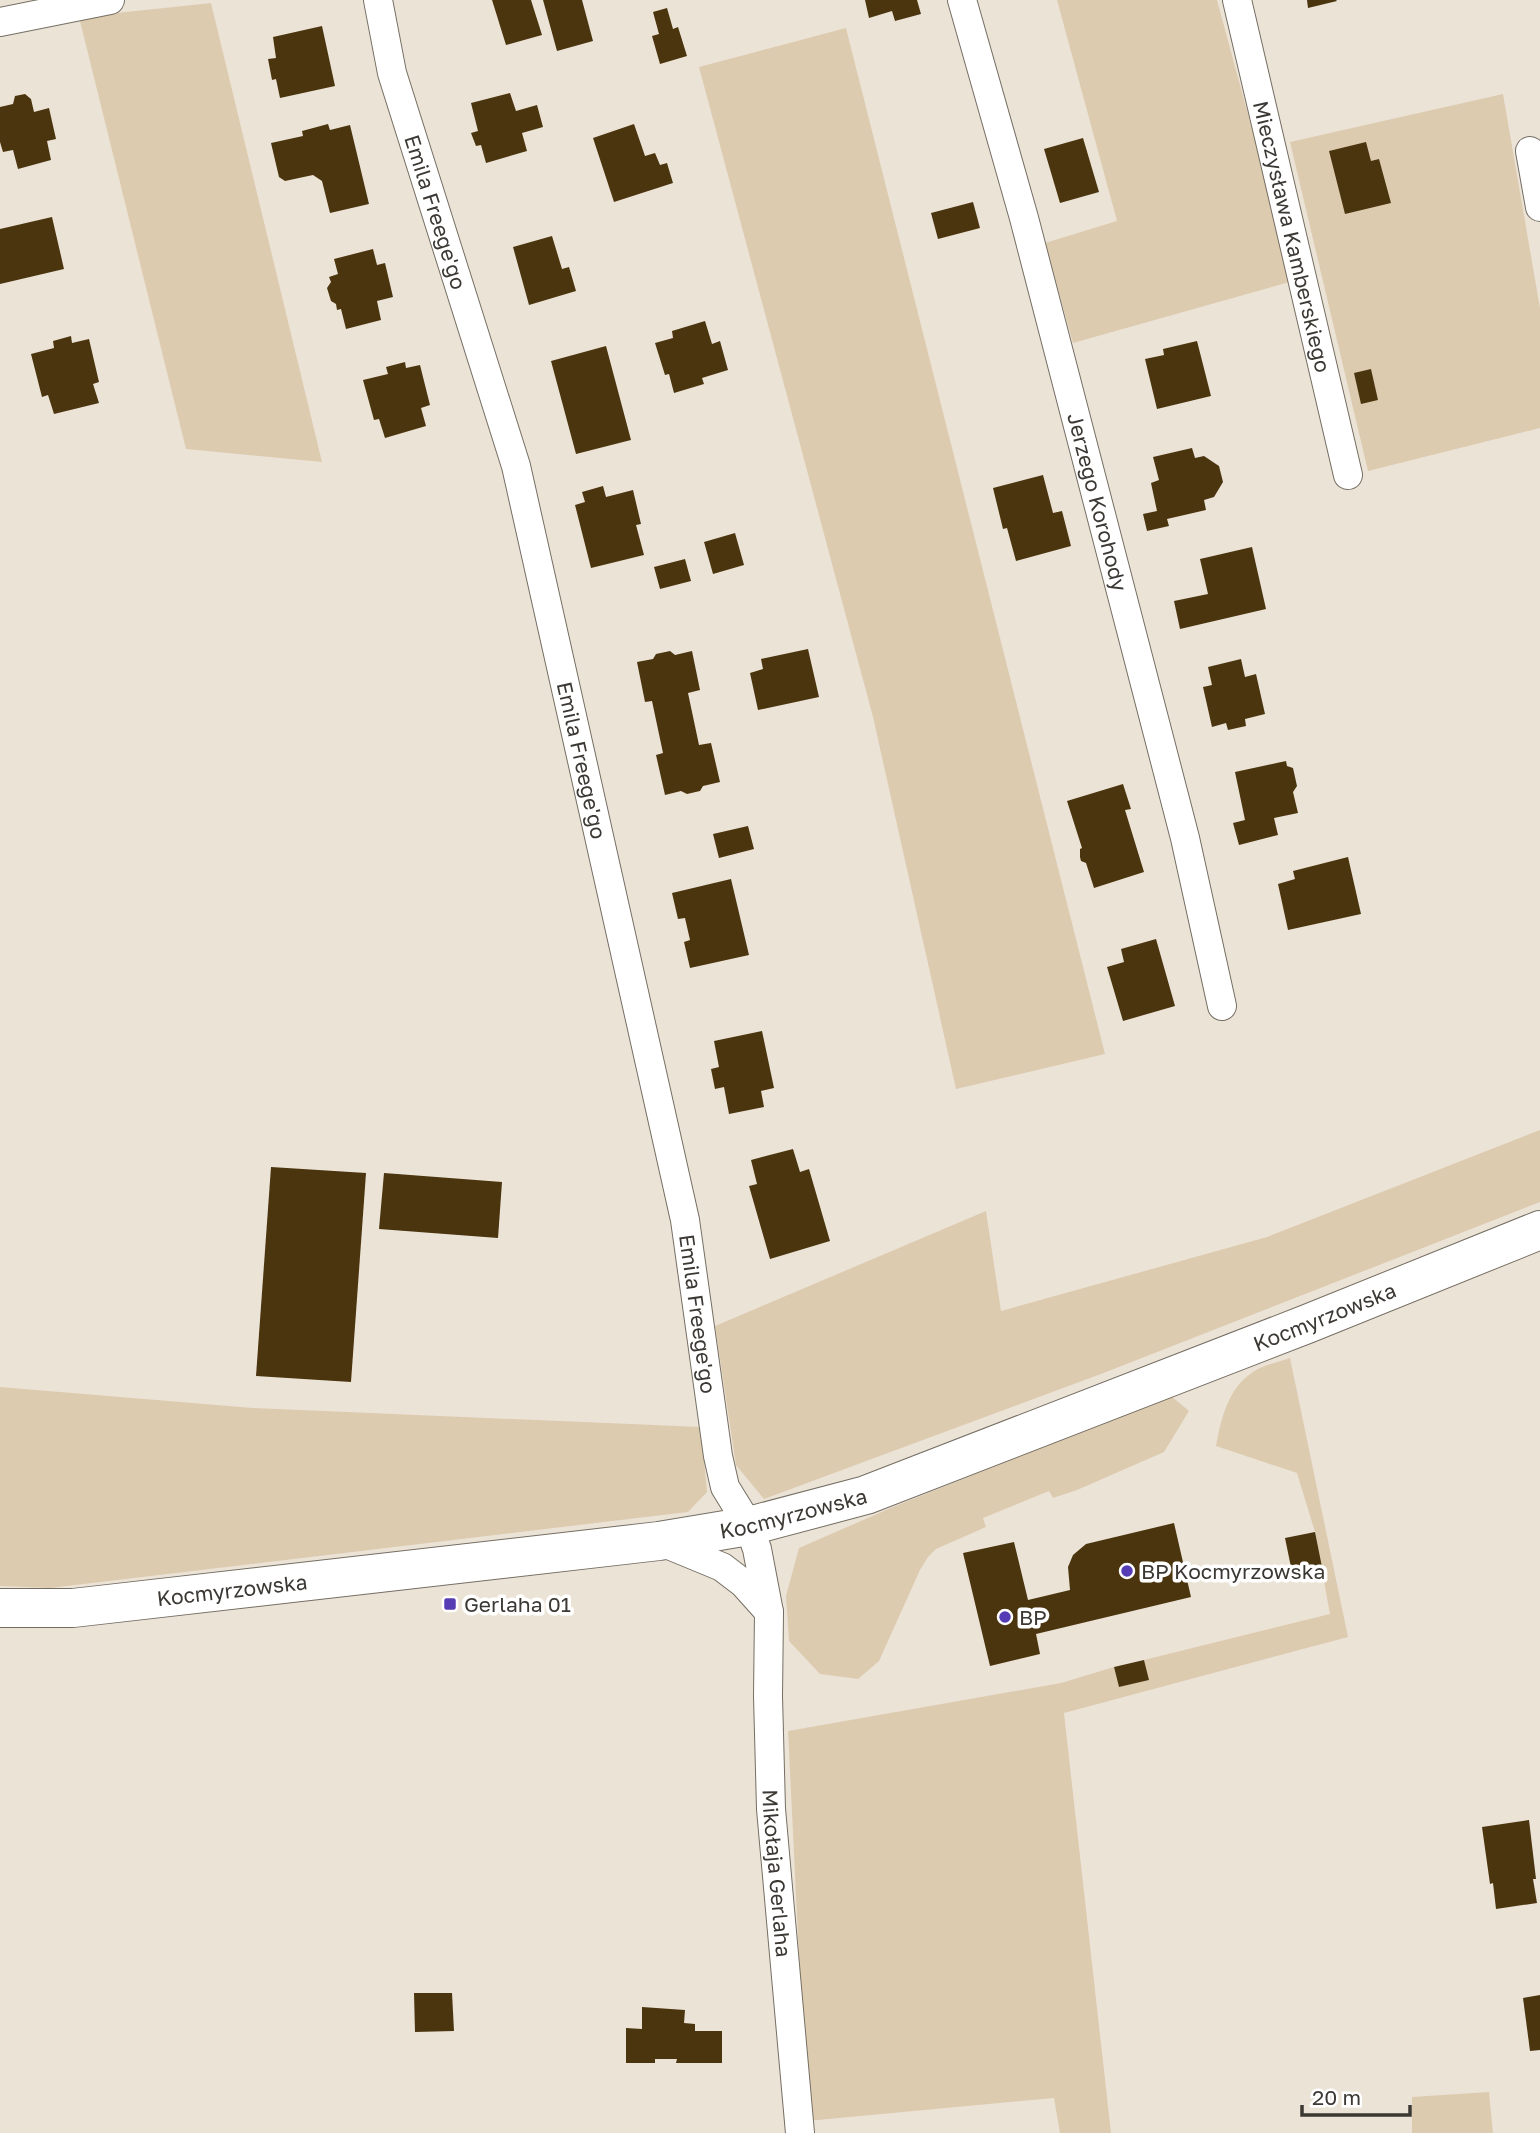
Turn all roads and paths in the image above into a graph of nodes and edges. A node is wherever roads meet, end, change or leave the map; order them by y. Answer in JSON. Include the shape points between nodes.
{"nodes":[{"id":1,"x":110,"y":0,"type":"edge"},
{"id":2,"x":379,"y":0,"type":"edge"},
{"id":3,"x":962,"y":0,"type":"edge"},
{"id":4,"x":1237,"y":0,"type":"edge"},
{"id":5,"x":0,"y":22,"type":"edge"},
{"id":6,"x":1530,"y":151,"type":"dead end"},
{"id":7,"x":1540,"y":206,"type":"edge"},
{"id":8,"x":1348,"y":475,"type":"dead end"},
{"id":9,"x":1222,"y":1006,"type":"dead end"},
{"id":10,"x":1540,"y":1230,"type":"edge"},
{"id":11,"x":749,"y":1526,"type":"junction"},
{"id":12,"x":659,"y":1541,"type":"junction"},
{"id":13,"x":0,"y":1608,"type":"edge"},
{"id":14,"x":769,"y":1612,"type":"junction"},
{"id":15,"x":800,"y":2133,"type":"edge"}],
"edges":[{"from":1,"to":5,"type":"street"},
{"from":2,"to":11,"type":"street","name":"Emila Freege'go","via":[[392,73],[516,466],[685,1220],[718,1456],[725,1487]]},
{"from":3,"to":9,"type":"street","name":"Jerzego Korohody","via":[[1024,218],[1185,838]]},
{"from":4,"to":8,"type":"street","name":"Mieczysława Kamberskiego"},
{"from":6,"to":7,"type":"street"},
{"from":10,"to":11,"type":"main road","name":"Kocmyrzowska","via":[[866,1495]]},
{"from":11,"to":12,"type":"main road","name":"Kocmyrzowska"},
{"from":11,"to":14,"type":"street","name":"Mikołaja Gerlaha"},
{"from":12,"to":13,"type":"main road","name":"Kocmyrzowska","via":[[74,1608]]},
{"from":12,"to":14,"type":"street","via":[[722,1567]]},
{"from":14,"to":15,"type":"street","name":"Mikołaja Gerlaha","via":[[771,1809]]}]}
